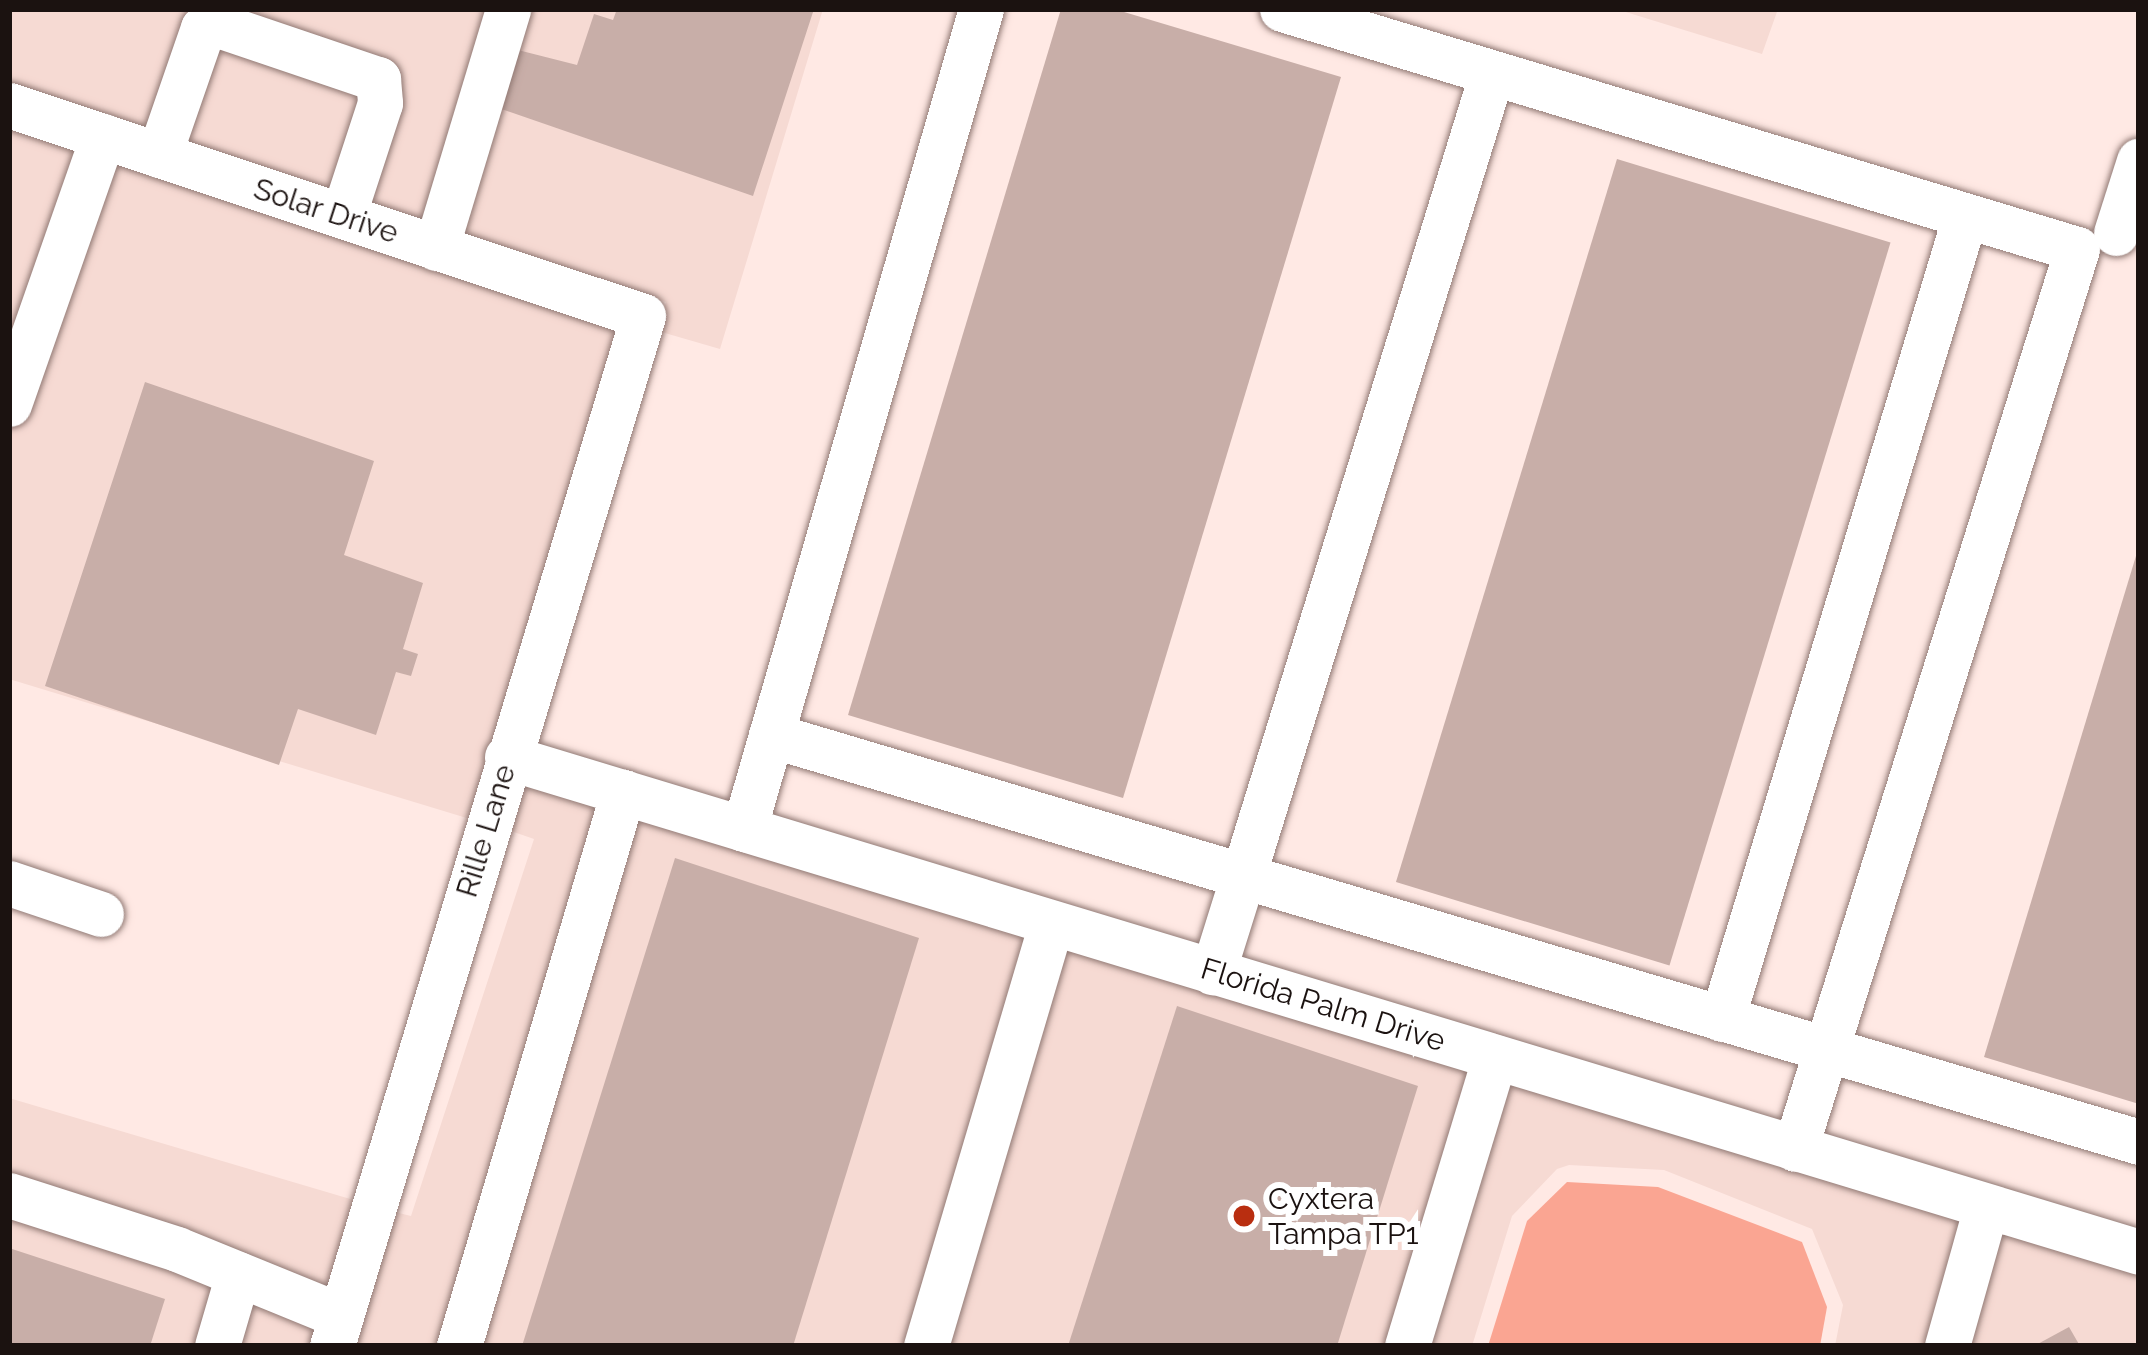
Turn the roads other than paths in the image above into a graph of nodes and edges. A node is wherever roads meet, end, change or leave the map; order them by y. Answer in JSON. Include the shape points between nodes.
{"nodes":[{"id":1,"x":508,"y":9,"type":"edge"},
{"id":2,"x":981,"y":9,"type":"edge"},
{"id":3,"x":1282,"y":9,"type":"edge"},
{"id":4,"x":1491,"y":76,"type":"junction"},
{"id":5,"x":9,"y":105,"type":"edge"},
{"id":6,"x":103,"y":136,"type":"junction"},
{"id":7,"x":159,"y":155,"type":"junction"},
{"id":8,"x":2139,"y":161,"type":"edge"},
{"id":9,"x":343,"y":216,"type":"junction"},
{"id":10,"x":1965,"y":216,"type":"junction"},
{"id":11,"x":2111,"y":235,"type":"edge"},
{"id":12,"x":436,"y":248,"type":"junction"},
{"id":13,"x":643,"y":316,"type":"joint"},
{"id":14,"x":22,"y":319,"type":"edge"},
{"id":15,"x":9,"y":404,"type":"edge"},
{"id":16,"x":771,"y":735,"type":"junction"},
{"id":17,"x":508,"y":757,"type":"junction"},
{"id":18,"x":622,"y":792,"type":"junction"},
{"id":19,"x":744,"y":829,"type":"junction"},
{"id":20,"x":1243,"y":876,"type":"junction"},
{"id":21,"x":9,"y":883,"type":"edge"},
{"id":22,"x":101,"y":914,"type":"dead end"},
{"id":23,"x":1051,"y":922,"type":"junction"},
{"id":24,"x":1214,"y":972,"type":"junction"},
{"id":25,"x":1722,"y":1019,"type":"junction"},
{"id":26,"x":1826,"y":1050,"type":"junction"},
{"id":27,"x":1495,"y":1057,"type":"junction"},
{"id":28,"x":2139,"y":1142,"type":"edge"},
{"id":29,"x":1795,"y":1149,"type":"junction"},
{"id":30,"x":9,"y":1195,"type":"edge"},
{"id":31,"x":1987,"y":1207,"type":"junction"},
{"id":32,"x":2139,"y":1252,"type":"edge"},
{"id":33,"x":238,"y":1274,"type":"junction"},
{"id":34,"x":337,"y":1331,"type":"edge"},
{"id":35,"x":217,"y":1346,"type":"edge"},
{"id":36,"x":459,"y":1346,"type":"edge"},
{"id":37,"x":926,"y":1346,"type":"edge"},
{"id":38,"x":1407,"y":1346,"type":"edge"},
{"id":39,"x":1947,"y":1346,"type":"edge"}],
"edges":[{"from":1,"to":12,"type":"street"},
{"from":2,"to":16,"type":"street"},
{"from":3,"to":4,"type":"street"},
{"from":4,"to":10,"type":"street"},
{"from":4,"to":20,"type":"street"},
{"from":5,"to":6,"type":"street","name":"Solar Drive"},
{"from":6,"to":7,"type":"street","name":"Solar Drive"},
{"from":6,"to":14,"type":"street"},
{"from":7,"to":9,"type":"street","name":"Solar Drive"},
{"from":7,"to":9,"type":"street","via":[[202,28],[221,26],[378,79],[380,103]]},
{"from":8,"to":11,"type":"street"},
{"from":9,"to":12,"type":"street","name":"Solar Drive"},
{"from":10,"to":11,"type":"street"},
{"from":10,"to":25,"type":"street"},
{"from":11,"to":26,"type":"street"},
{"from":12,"to":13,"type":"street","name":"Solar Drive"},
{"from":13,"to":17,"type":"street","name":"Rille Lane"},
{"from":14,"to":15,"type":"street"},
{"from":16,"to":19,"type":"street"},
{"from":16,"to":20,"type":"street"},
{"from":17,"to":18,"type":"street","name":"Florida Palm Drive"},
{"from":17,"to":34,"type":"street","name":"Rille Lane"},
{"from":18,"to":19,"type":"street","name":"Florida Palm Drive"},
{"from":18,"to":36,"type":"street"},
{"from":19,"to":23,"type":"street","name":"Florida Palm Drive"},
{"from":20,"to":24,"type":"street"},
{"from":20,"to":25,"type":"street"},
{"from":21,"to":22,"type":"street"},
{"from":23,"to":24,"type":"street","name":"Florida Palm Drive"},
{"from":23,"to":37,"type":"street"},
{"from":24,"to":27,"type":"street","name":"Florida Palm Drive"},
{"from":25,"to":26,"type":"street"},
{"from":26,"to":28,"type":"street"},
{"from":26,"to":29,"type":"street"},
{"from":27,"to":29,"type":"street","name":"Florida Palm Drive"},
{"from":27,"to":38,"type":"street"},
{"from":29,"to":31,"type":"street","name":"Florida Palm Drive"},
{"from":30,"to":33,"type":"street"},
{"from":31,"to":32,"type":"street","name":"Florida Palm Drive"},
{"from":31,"to":39,"type":"street"},
{"from":33,"to":34,"type":"street"},
{"from":33,"to":35,"type":"street"}]}
